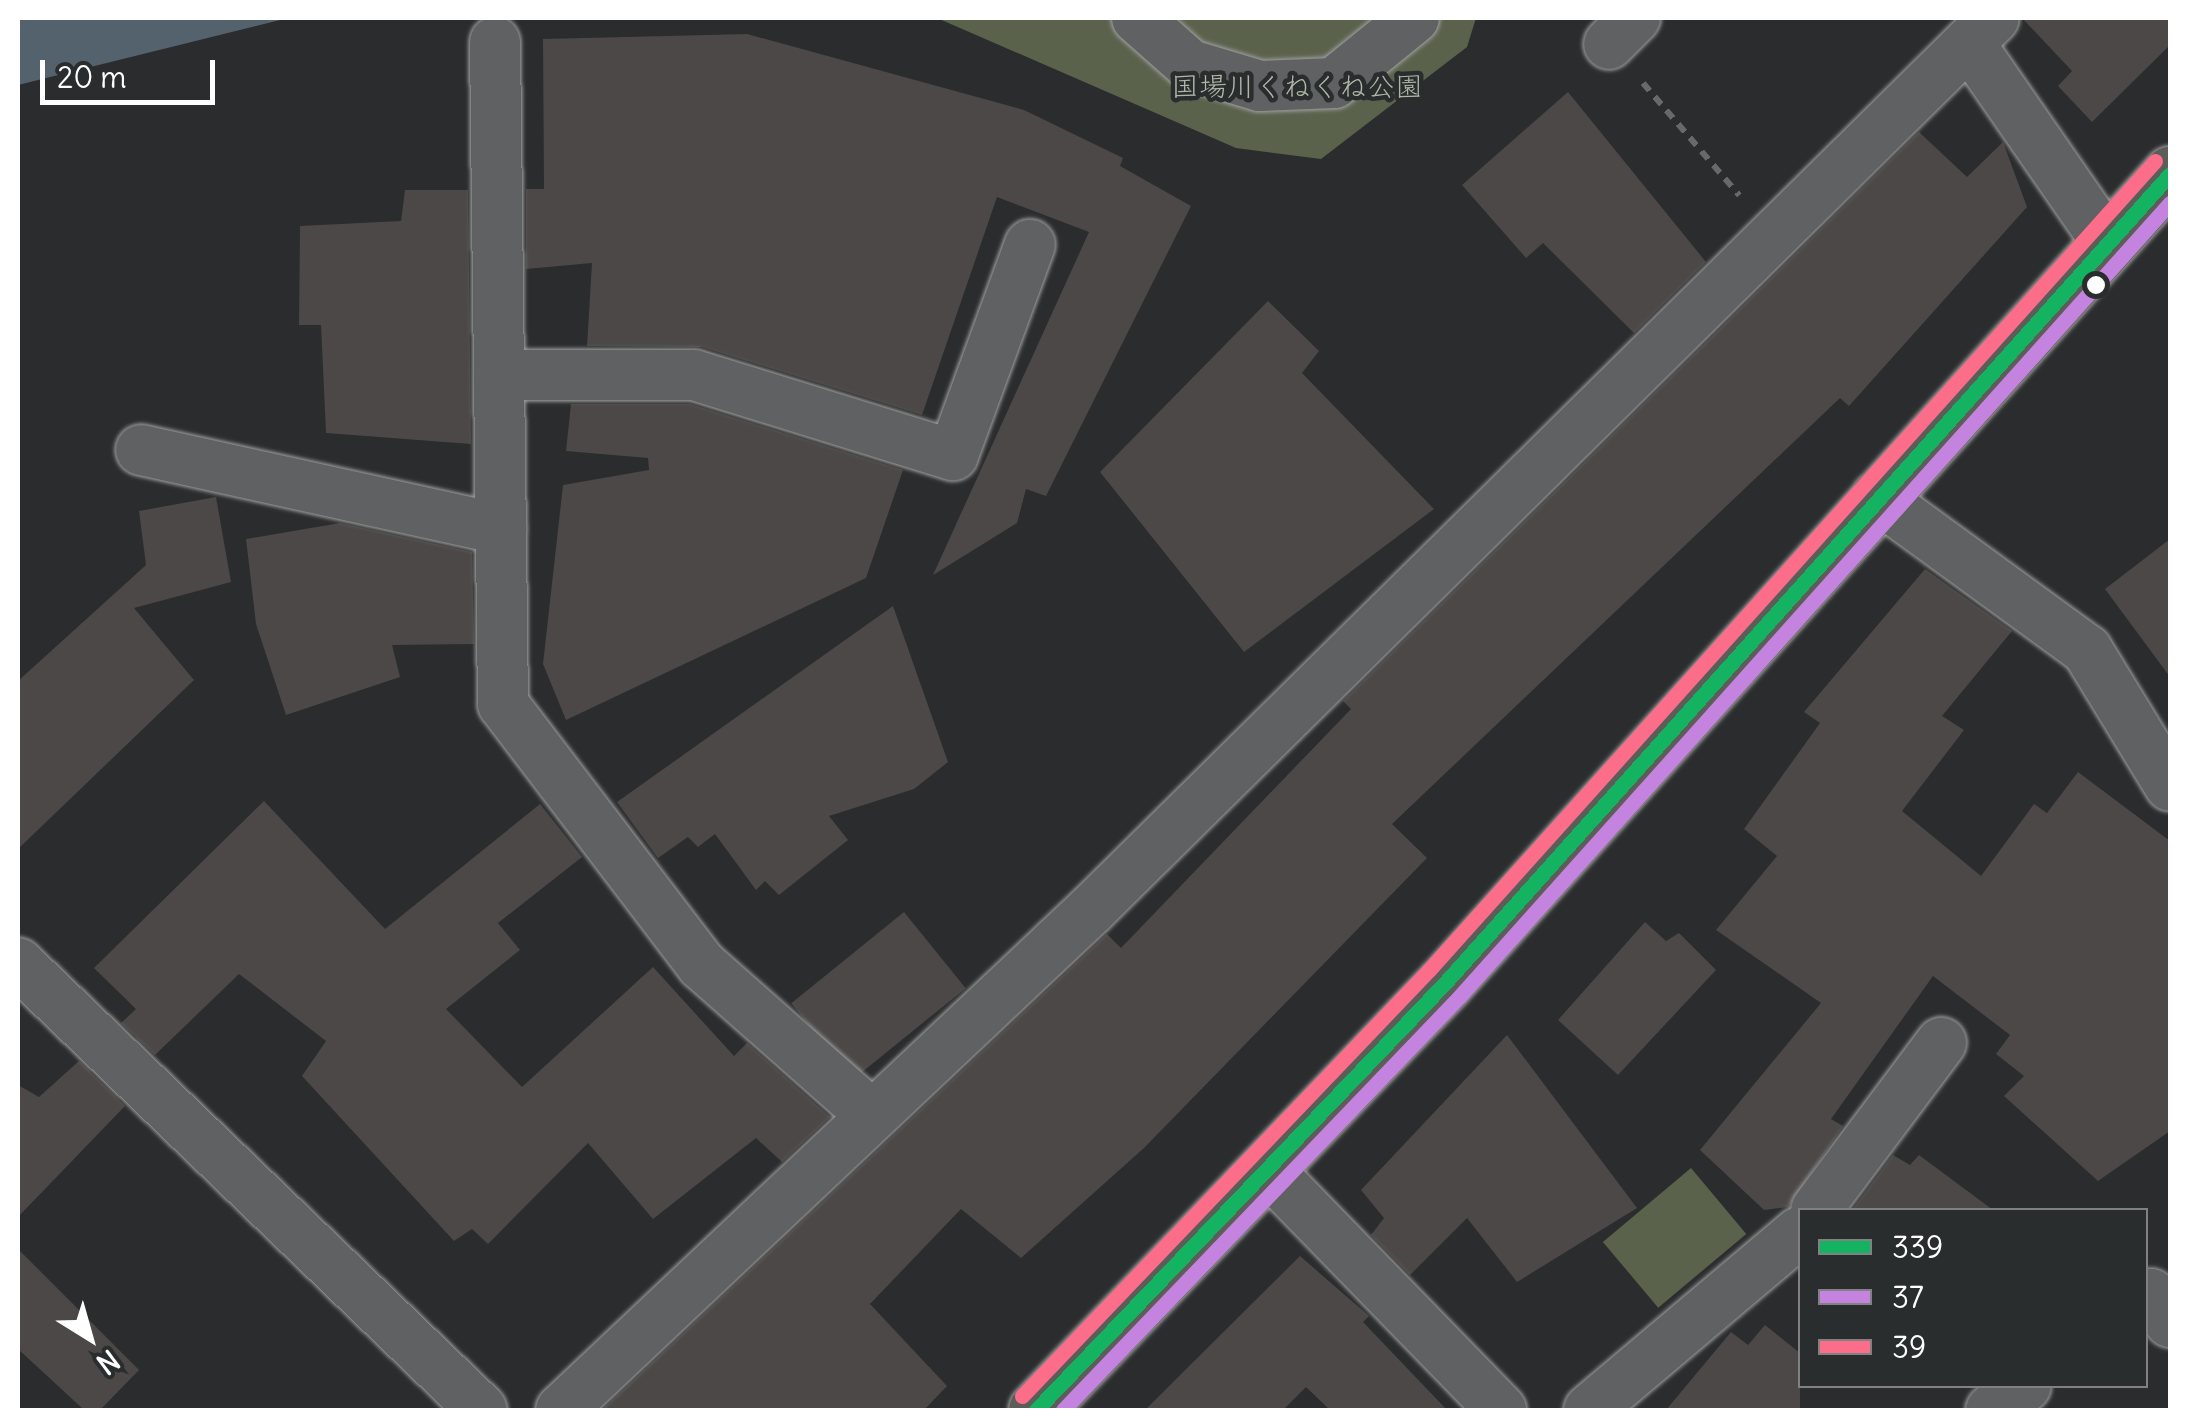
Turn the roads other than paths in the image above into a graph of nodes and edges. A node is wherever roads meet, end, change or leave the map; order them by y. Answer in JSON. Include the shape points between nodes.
{"nodes":[{"id":1,"x":1138,"y":18,"type":"edge"},
{"id":2,"x":1414,"y":18,"type":"edge"},
{"id":3,"x":1981,"y":30,"type":"edge"},
{"id":4,"x":495,"y":42,"type":"dead end"},
{"id":5,"x":2170,"y":174,"type":"edge"},
{"id":6,"x":2106,"y":242,"type":"junction"},
{"id":7,"x":1030,"y":245,"type":"dead end"},
{"id":8,"x":499,"y":375,"type":"junction"},
{"id":9,"x":140,"y":450,"type":"dead end"},
{"id":10,"x":1877,"y":497,"type":"junction"},
{"id":11,"x":500,"y":529,"type":"junction"},
{"id":12,"x":2170,"y":786,"type":"edge"},
{"id":13,"x":18,"y":963,"type":"edge"},
{"id":14,"x":1941,"y":1043,"type":"dead end"},
{"id":15,"x":868,"y":1112,"type":"junction"},
{"id":16,"x":1268,"y":1169,"type":"junction"},
{"id":17,"x":1817,"y":1208,"type":"edge"},
{"id":18,"x":1798,"y":1234,"type":"edge"},
{"id":19,"x":2148,"y":1296,"type":"edge"},
{"id":20,"x":2170,"y":1322,"type":"edge"},
{"id":21,"x":2023,"y":1388,"type":"edge"},
{"id":22,"x":482,"y":1410,"type":"edge"},
{"id":23,"x":561,"y":1410,"type":"edge"},
{"id":24,"x":1036,"y":1410,"type":"edge"},
{"id":25,"x":1500,"y":1410,"type":"edge"},
{"id":26,"x":1589,"y":1410,"type":"edge"},
{"id":27,"x":1991,"y":1410,"type":"edge"}],
"edges":[{"from":1,"to":2,"type":"street","via":[[1190,65],[1260,86],[1334,83]]},
{"from":3,"to":6,"type":"street"},
{"from":3,"to":15,"type":"street","via":[[1091,910]]},
{"from":4,"to":8,"type":"street"},
{"from":5,"to":6,"type":"highway"},
{"from":6,"to":10,"type":"highway"},
{"from":7,"to":8,"type":"street","via":[[953,455],[694,374]]},
{"from":8,"to":11,"type":"street"},
{"from":9,"to":11,"type":"street"},
{"from":10,"to":12,"type":"street","via":[[2087,650]]},
{"from":10,"to":16,"type":"highway"},
{"from":11,"to":15,"type":"street","via":[[503,704],[702,965]]},
{"from":13,"to":22,"type":"street"},
{"from":14,"to":17,"type":"street"},
{"from":15,"to":23,"type":"street"},
{"from":16,"to":24,"type":"highway"},
{"from":16,"to":25,"type":"street"},
{"from":18,"to":26,"type":"street"},
{"from":19,"to":20,"type":"street"},
{"from":21,"to":27,"type":"street"}]}
